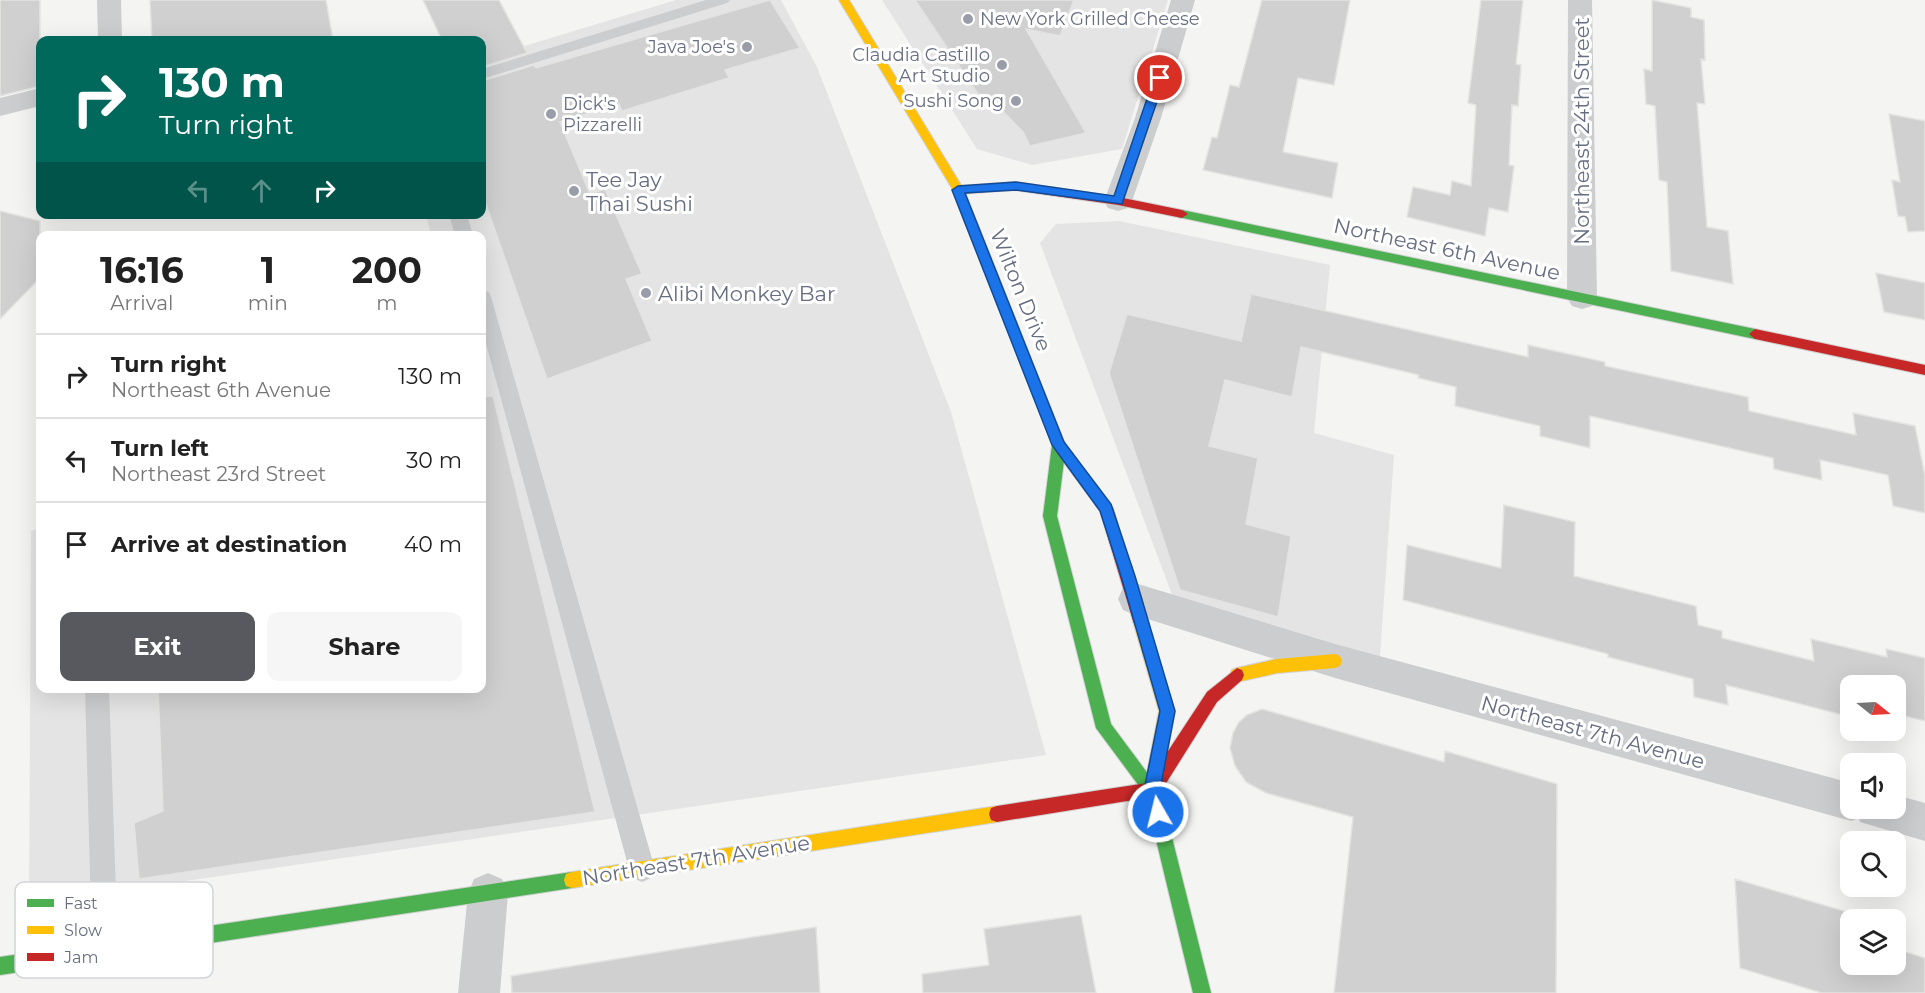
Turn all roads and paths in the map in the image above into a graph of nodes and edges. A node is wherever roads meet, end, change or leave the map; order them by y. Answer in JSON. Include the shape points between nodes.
{"nodes":[{"id":1,"x":110,"y":0,"type":"edge"},
{"id":2,"x":722,"y":0,"type":"edge"},
{"id":3,"x":844,"y":0,"type":"edge"},
{"id":4,"x":1183,"y":0,"type":"edge"},
{"id":5,"x":1580,"y":0,"type":"edge"},
{"id":6,"x":110,"y":36,"type":"edge"},
{"id":7,"x":486,"y":73,"type":"edge"},
{"id":8,"x":36,"y":98,"type":"edge"},
{"id":9,"x":0,"y":107,"type":"edge"},
{"id":10,"x":958,"y":190,"type":"junction"},
{"id":11,"x":1118,"y":201,"type":"junction"},
{"id":12,"x":1582,"y":298,"type":"junction"},
{"id":13,"x":486,"y":311,"type":"edge"},
{"id":14,"x":1925,"y":370,"type":"edge"},
{"id":15,"x":1059,"y":445,"type":"junction"},
{"id":16,"x":1135,"y":599,"type":"junction"},
{"id":17,"x":1335,"y":661,"type":"junction"},
{"id":18,"x":97,"y":693,"type":"edge"},
{"id":19,"x":1152,"y":790,"type":"junction"},
{"id":20,"x":1840,"y":799,"type":"edge"},
{"id":21,"x":1906,"y":817,"type":"edge"},
{"id":22,"x":1925,"y":822,"type":"edge"},
{"id":23,"x":642,"y":869,"type":"junction"},
{"id":24,"x":103,"y":882,"type":"edge"},
{"id":25,"x":488,"y":894,"type":"junction"},
{"id":26,"x":213,"y":934,"type":"edge"},
{"id":27,"x":15,"y":964,"type":"edge"},
{"id":28,"x":0,"y":966,"type":"edge"},
{"id":29,"x":479,"y":993,"type":"edge"},
{"id":30,"x":1202,"y":993,"type":"edge"}],
"edges":[{"from":1,"to":6,"type":"street"},
{"from":2,"to":7,"type":"lane"},
{"from":3,"to":10,"type":"street","name":"Wilton Drive"},
{"from":4,"to":11,"type":"street","via":[[1148,118]]},
{"from":5,"to":12,"type":"street","name":"Northeast 24th Street"},
{"from":8,"to":9,"type":"street"},
{"from":10,"to":11,"type":"street","name":"Northeast 6th Avenue","via":[[1016,186]]},
{"from":10,"to":15,"type":"street","name":"Wilton Drive"},
{"from":11,"to":12,"type":"street","name":"Northeast 6th Avenue"},
{"from":12,"to":14,"type":"street","name":"Northeast 6th Avenue"},
{"from":13,"to":23,"type":"lane"},
{"from":15,"to":16,"type":"street","name":"Wilton Drive","via":[[1106,508]]},
{"from":15,"to":19,"type":"street","name":"Wilton Drive","via":[[1050,516],[1104,728]]},
{"from":16,"to":17,"type":"street","name":"Northeast 7th Avenue"},
{"from":16,"to":19,"type":"street","name":"Wilton Drive","via":[[1167,711]]},
{"from":17,"to":19,"type":"street","name":"Northeast 7th Avenue","via":[[1277,666],[1234,676],[1212,698]]},
{"from":17,"to":20,"type":"street","name":"Northeast 7th Avenue"},
{"from":18,"to":24,"type":"lane"},
{"from":19,"to":23,"type":"street","name":"Northeast 7th Avenue"},
{"from":19,"to":30,"type":"street","name":"Wilton Drive"},
{"from":21,"to":22,"type":"street"},
{"from":23,"to":25,"type":"street","name":"Northeast 7th Avenue"},
{"from":25,"to":26,"type":"street","name":"Northeast 7th Avenue"},
{"from":25,"to":29,"type":"street"},
{"from":27,"to":28,"type":"street","name":"Northeast 7th Avenue"}]}
